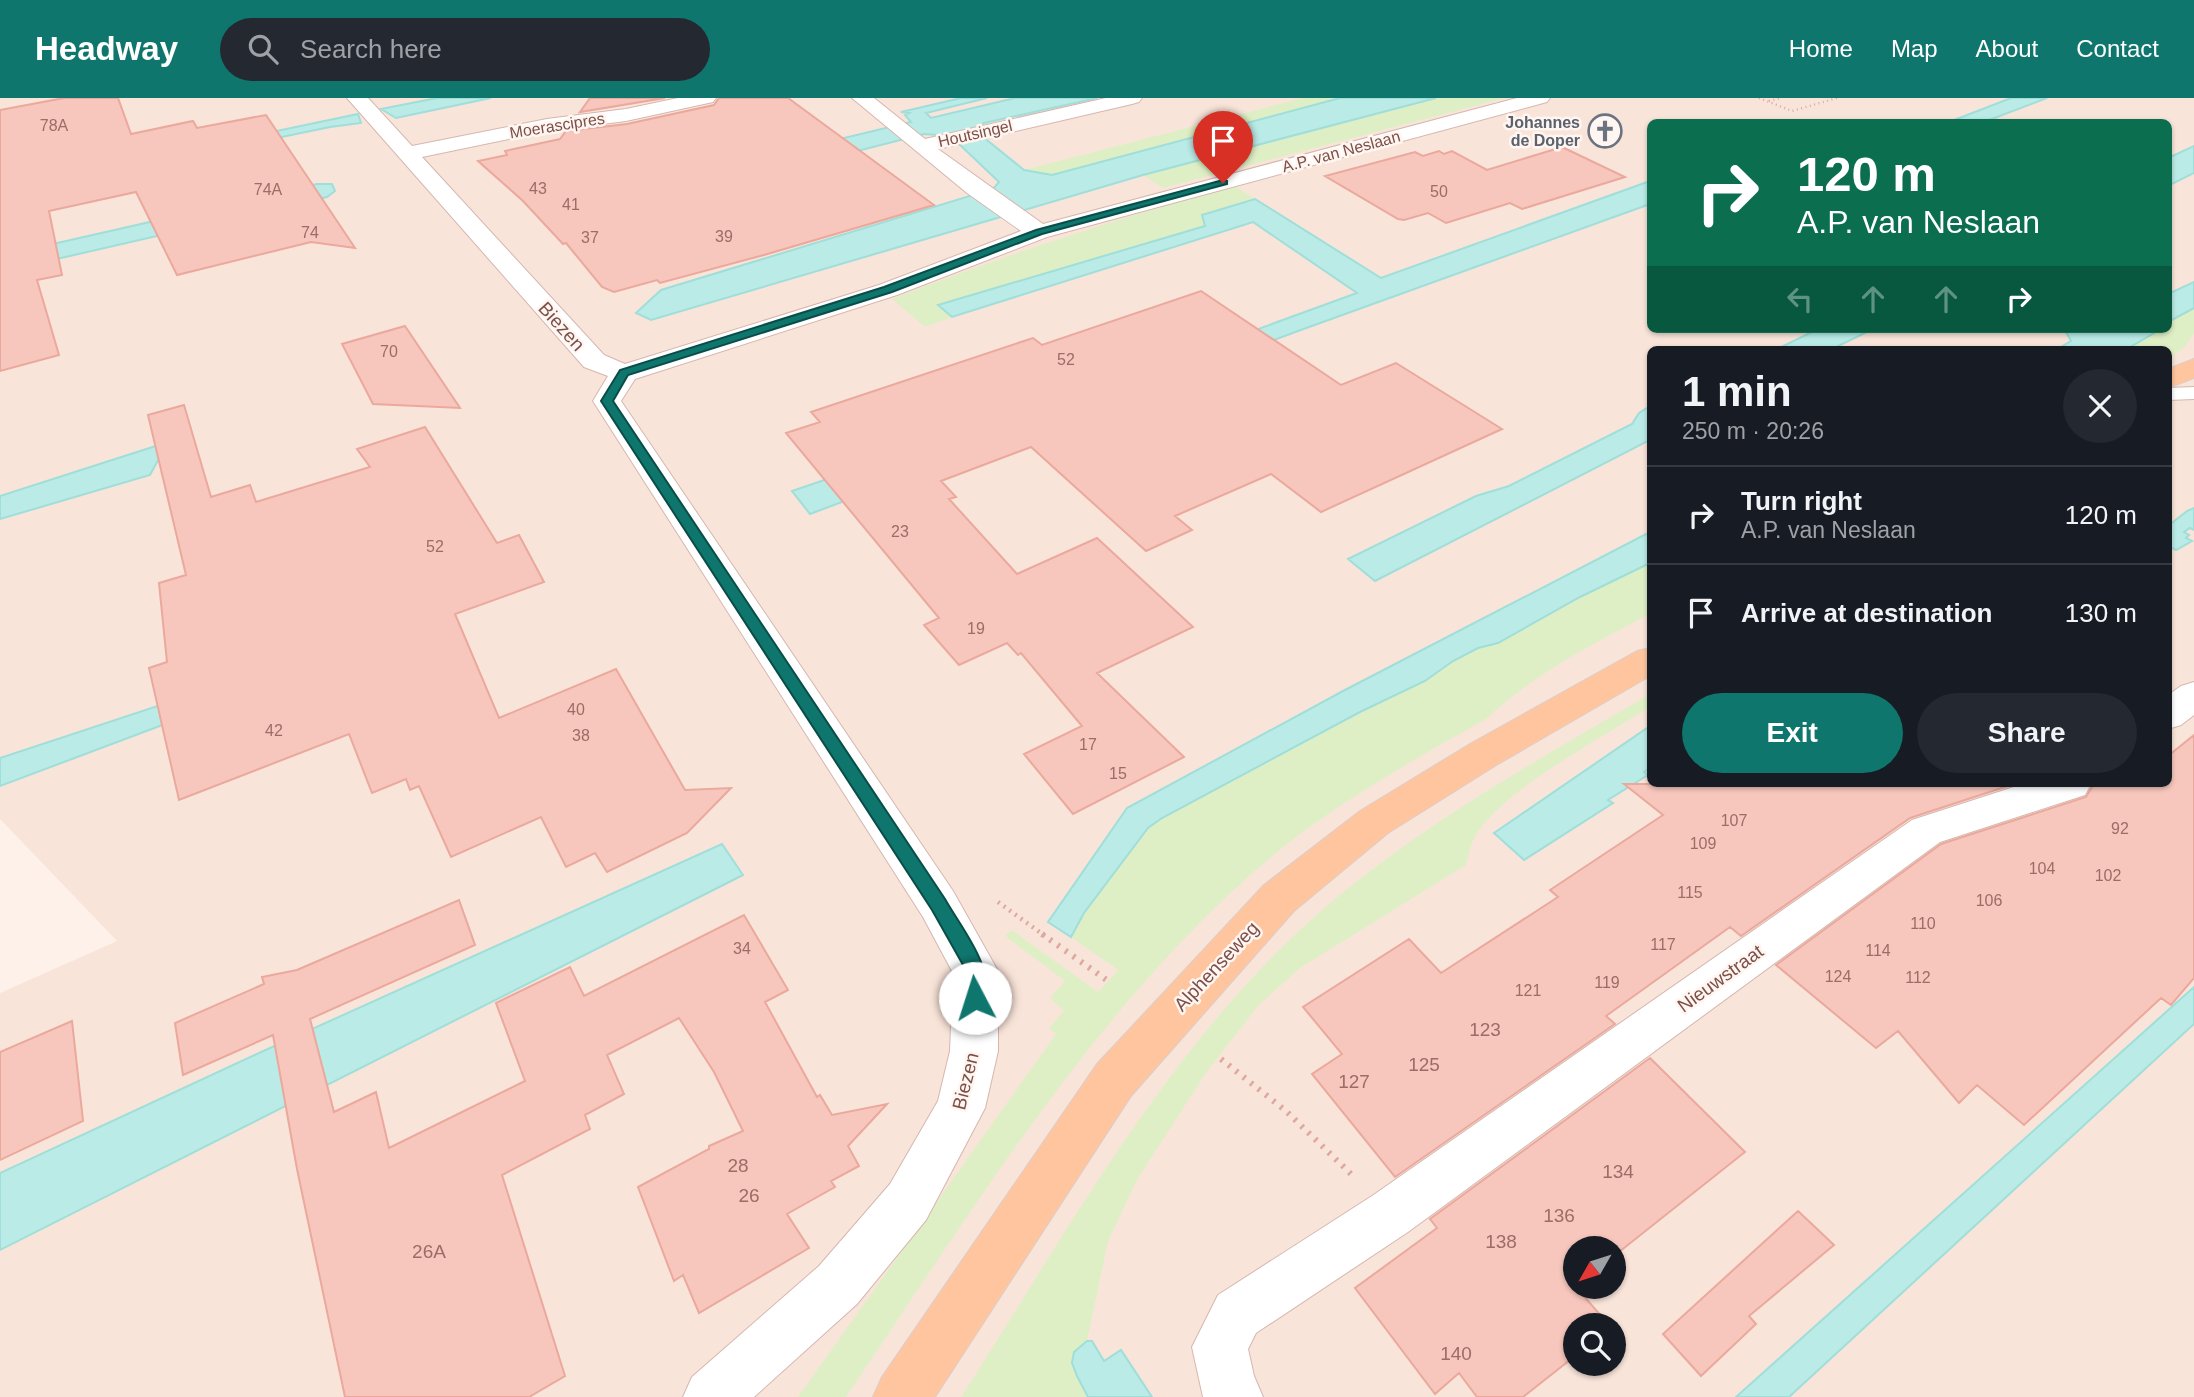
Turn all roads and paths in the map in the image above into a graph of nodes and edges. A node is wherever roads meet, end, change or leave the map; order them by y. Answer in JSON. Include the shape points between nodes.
{"nodes":[{"id":1,"x":706,"y":98,"type":"edge"},
{"id":2,"x":862,"y":98,"type":"edge"},
{"id":3,"x":1132,"y":98,"type":"edge"},
{"id":4,"x":1539,"y":98,"type":"edge"},
{"id":5,"x":1759,"y":98,"type":"edge"},
{"id":6,"x":1781,"y":98,"type":"edge"},
{"id":7,"x":1837,"y":98,"type":"edge"},
{"id":8,"x":1768,"y":102,"type":"junction"},
{"id":9,"x":367,"y":108,"type":"edge"},
{"id":10,"x":917,"y":143,"type":"junction"},
{"id":11,"x":407,"y":153,"type":"junction"},
{"id":12,"x":1039,"y":232,"type":"junction"},
{"id":13,"x":2194,"y":367,"type":"edge"},
{"id":14,"x":624,"y":373,"type":"junction"},
{"id":15,"x":2172,"y":378,"type":"edge"},
{"id":16,"x":2194,"y":393,"type":"edge"},
{"id":17,"x":2172,"y":394,"type":"edge"},
{"id":18,"x":1647,"y":662,"type":"edge"},
{"id":19,"x":2194,"y":695,"type":"edge"},
{"id":20,"x":2172,"y":712,"type":"edge"},
{"id":21,"x":2062,"y":787,"type":"edge"},
{"id":22,"x":1024,"y":921,"type":"dead end"},
{"id":23,"x":1108,"y":981,"type":"dead end"},
{"id":24,"x":1221,"y":1059,"type":"dead end"},
{"id":25,"x":1338,"y":1160,"type":"dead end"},
{"id":26,"x":712,"y":1397,"type":"edge"},
{"id":27,"x":902,"y":1397,"type":"edge"},
{"id":28,"x":1234,"y":1397,"type":"edge"}],
"edges":[{"from":1,"to":11,"type":"street","name":"Moerascipres"},
{"from":2,"to":10,"type":"street"},
{"from":3,"to":10,"type":"street","name":"Houtsingel"},
{"from":4,"to":12,"type":"street","name":"A.P. van Neslaan"},
{"from":5,"to":8,"type":"path"},
{"from":6,"to":8,"type":"path"},
{"from":7,"to":8,"type":"path","via":[[1792,111]]},
{"from":9,"to":11,"type":"street","name":"Biezen"},
{"from":10,"to":12,"type":"street","name":"Houtsingel"},
{"from":11,"to":14,"type":"street","name":"Biezen","via":[[594,362]]},
{"from":12,"to":14,"type":"street","name":"A.P. van Neslaan","via":[[888,290]]},
{"from":13,"to":15,"type":"main road"},
{"from":14,"to":26,"type":"street","name":"Biezen","via":[[607,401],[939,904],[976,971],[974,1051],[961,1108],[908,1202],[838,1286]]},
{"from":16,"to":17,"type":"lane"},
{"from":18,"to":27,"type":"main road","name":"Alphenseweg","via":[[1374,822],[1279,898],[1114,1080]]},
{"from":19,"to":20,"type":"street"},
{"from":21,"to":28,"type":"street","name":"Nieuwstraat","via":[[1926,831],[1390,1214],[1237,1314],[1220,1347],[1228,1389]]},
{"from":22,"to":23,"type":"path"},
{"from":24,"to":25,"type":"path"}]}
